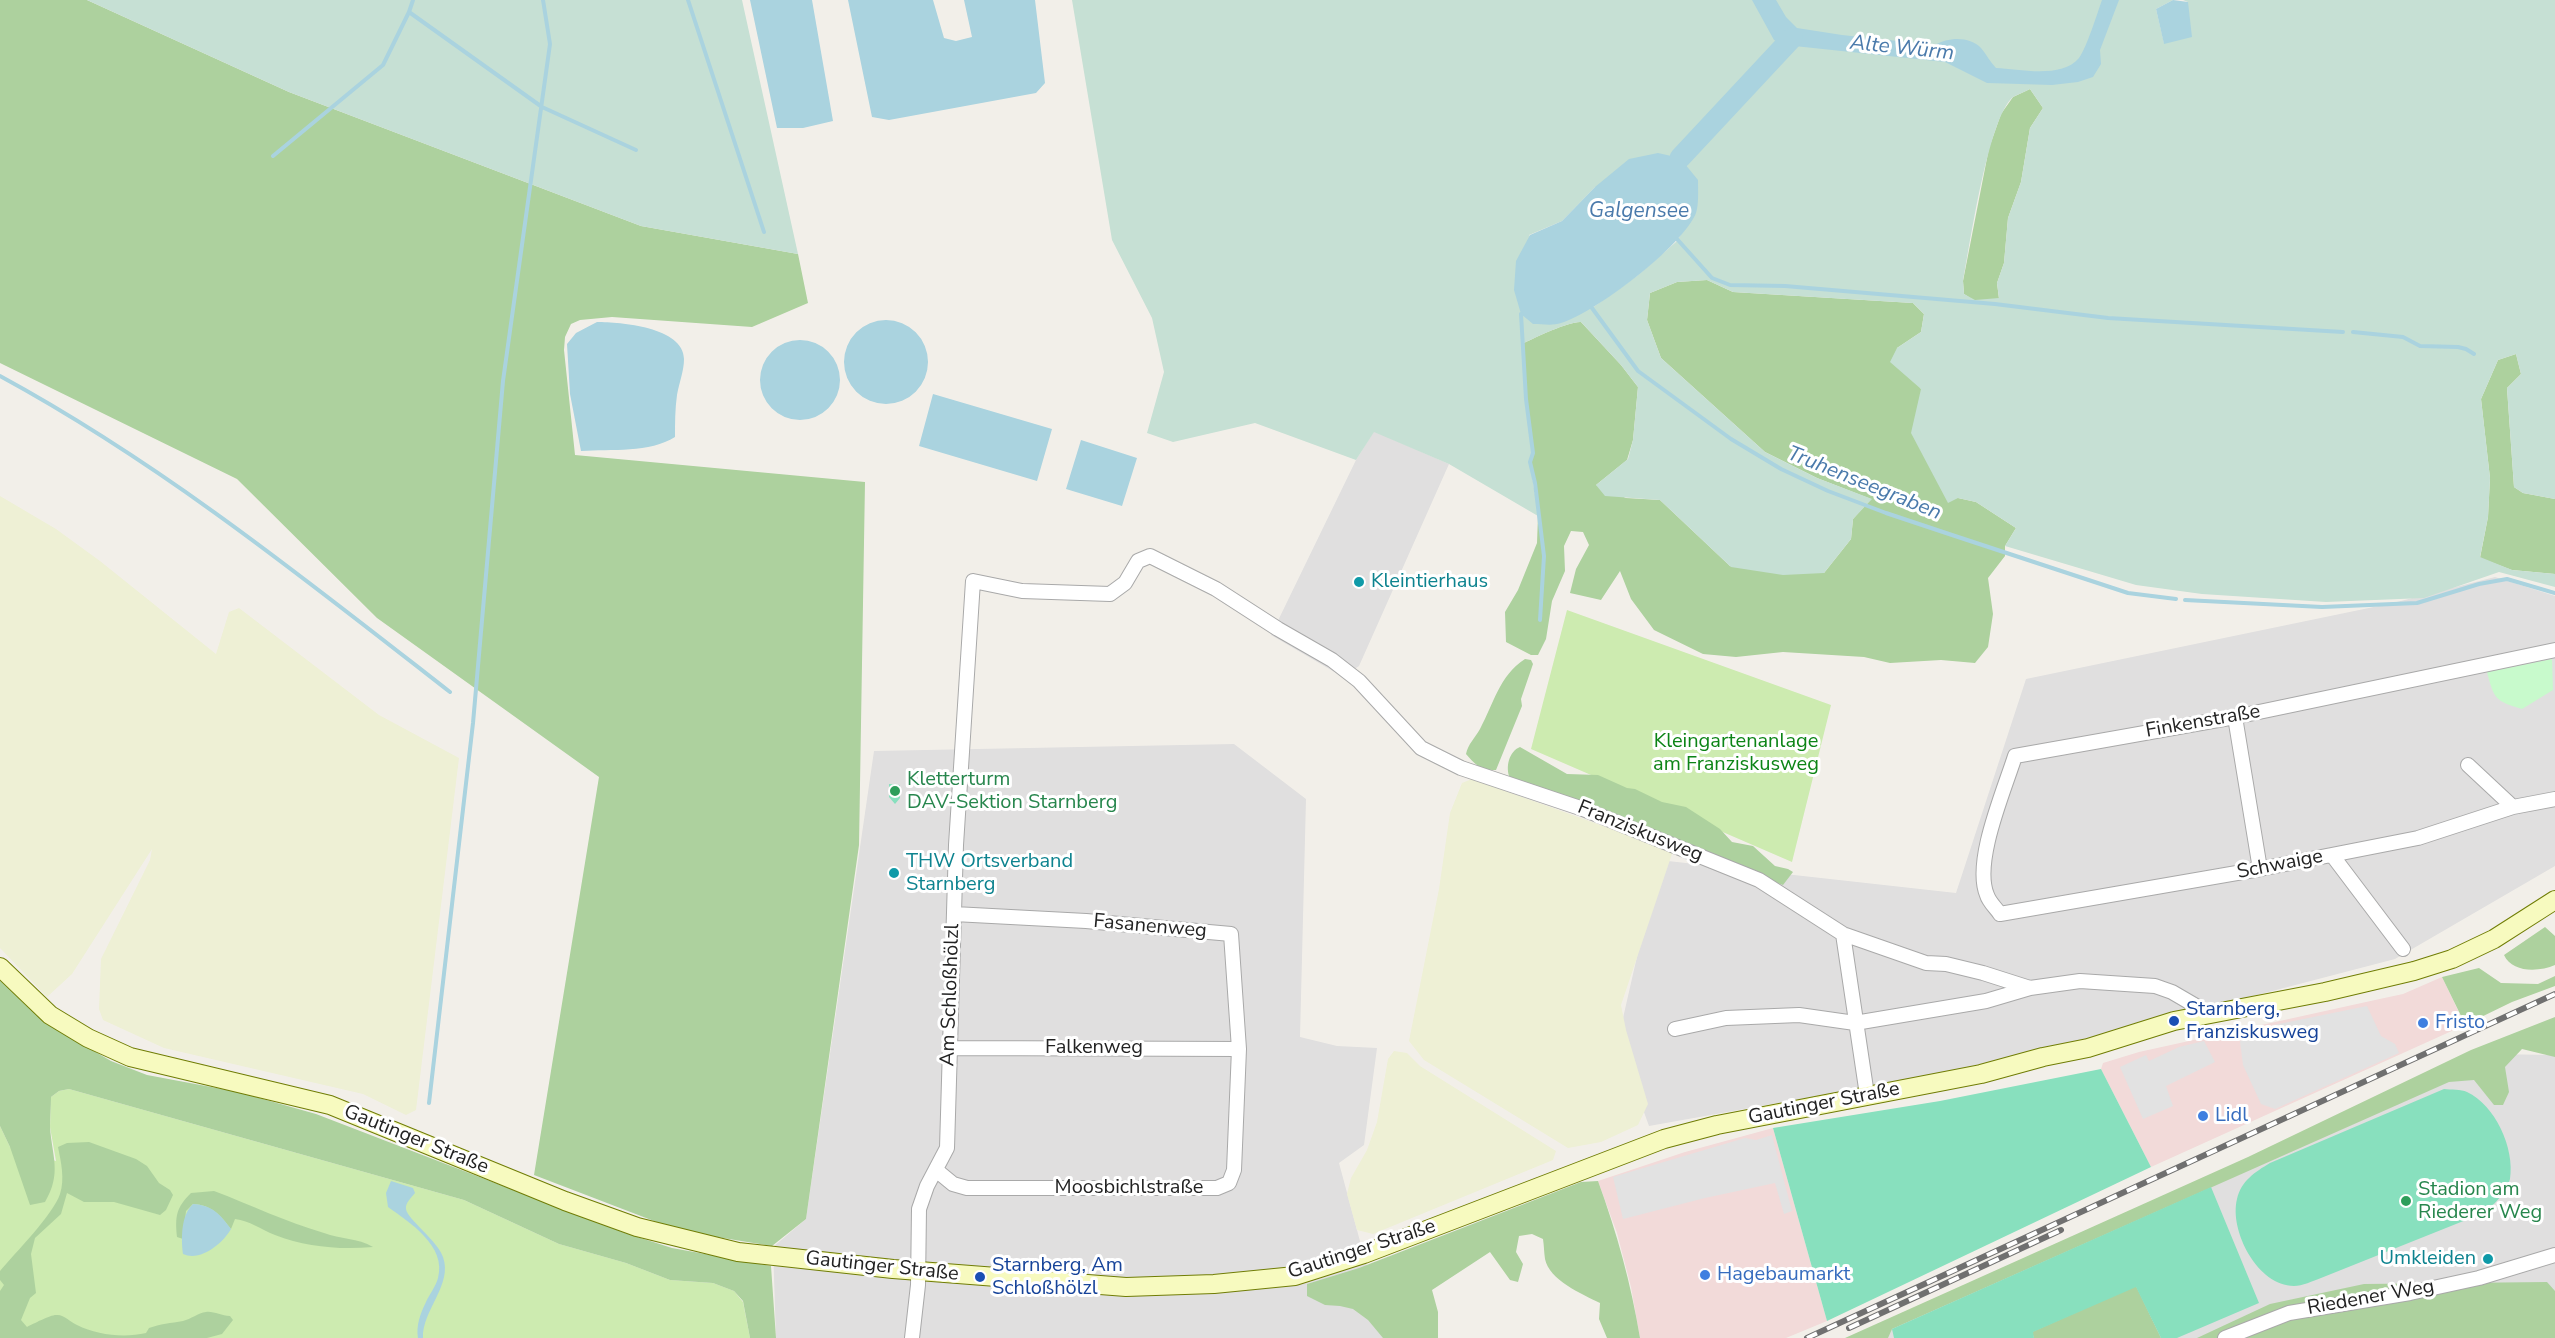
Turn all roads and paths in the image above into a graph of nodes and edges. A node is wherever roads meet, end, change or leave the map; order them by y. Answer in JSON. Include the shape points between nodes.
{"nodes":[{"id":1,"x":1125,"y":583,"type":"joint"},
{"id":2,"x":2555,"y":650,"type":"edge"},
{"id":3,"x":2235,"y":717,"type":"junction"},
{"id":4,"x":2468,"y":765,"type":"dead end"},
{"id":5,"x":2555,"y":799,"type":"edge"},
{"id":6,"x":2513,"y":807,"type":"junction"},
{"id":7,"x":2332,"y":855,"type":"junction"},
{"id":8,"x":2260,"y":869,"type":"junction"},
{"id":9,"x":2555,"y":900,"type":"edge"},
{"id":10,"x":954,"y":914,"type":"junction"},
{"id":11,"x":2000,"y":914,"type":"joint"},
{"id":12,"x":1843,"y":934,"type":"junction"},
{"id":13,"x":2403,"y":949,"type":"dead end"},
{"id":14,"x":0,"y":967,"type":"edge"},
{"id":15,"x":2030,"y":988,"type":"junction"},
{"id":16,"x":2208,"y":1013,"type":"junction"},
{"id":17,"x":1855,"y":1023,"type":"junction"},
{"id":18,"x":1674,"y":1029,"type":"dead end"},
{"id":19,"x":949,"y":1048,"type":"junction"},
{"id":20,"x":1239,"y":1049,"type":"junction"},
{"id":21,"x":1868,"y":1095,"type":"junction"},
{"id":22,"x":936,"y":1170,"type":"junction"},
{"id":23,"x":2555,"y":1255,"type":"edge"},
{"id":24,"x":918,"y":1271,"type":"junction"},
{"id":25,"x":912,"y":1338,"type":"edge"},
{"id":26,"x":2225,"y":1338,"type":"edge"}],
"edges":[{"from":1,"to":10,"type":"street","name":"Am Schloßhölzl","via":[[1110,594],[1095,595],[1022,591],[973,581]]},
{"from":1,"to":12,"type":"street","name":"Franziskusweg","via":[[1138,561],[1150,556],[1216,589],[1332,660],[1359,681],[1421,748],[1461,768],[1583,809],[1759,880]]},
{"from":2,"to":3,"type":"street","name":"Finkenstraße"},
{"from":3,"to":8,"type":"street"},
{"from":3,"to":11,"type":"street","name":"Finkenstraße","via":[[2015,756],[1983,855],[1987,896]]},
{"from":4,"to":6,"type":"street"},
{"from":5,"to":6,"type":"street","name":"Schwaige"},
{"from":6,"to":7,"type":"street","name":"Schwaige","via":[[2418,838]]},
{"from":7,"to":8,"type":"street","name":"Schwaige"},
{"from":7,"to":13,"type":"street"},
{"from":8,"to":11,"type":"street","name":"Schwaige"},
{"from":9,"to":16,"type":"main road","name":"Gautinger Straße","via":[[2512,929],[2452,959],[2325,992]]},
{"from":10,"to":19,"type":"street","name":"Am Schloßhölzl"},
{"from":10,"to":20,"type":"street","name":"Fasanenweg","via":[[1231,934]]},
{"from":12,"to":15,"type":"street","name":"Franziskusweg","via":[[1926,963],[1946,964]]},
{"from":12,"to":17,"type":"street"},
{"from":14,"to":24,"type":"main road","name":"Gautinger Straße","via":[[50,1015],[130,1057],[330,1106],[637,1227],[738,1252]]},
{"from":15,"to":16,"type":"street","name":"Franziskusweg","via":[[2080,981],[2155,986]]},
{"from":15,"to":17,"type":"street","via":[[1986,1001]]},
{"from":16,"to":21,"type":"main road","name":"Gautinger Straße","via":[[1981,1074]]},
{"from":17,"to":18,"type":"street","via":[[1799,1015],[1726,1018]]},
{"from":17,"to":21,"type":"street"},
{"from":19,"to":20,"type":"street","name":"Falkenweg"},
{"from":19,"to":22,"type":"street","name":"Am Schloßhölzl","via":[[947,1148]]},
{"from":20,"to":22,"type":"street","name":"Moosbichlstraße","via":[[1234,1170],[1229,1183],[1217,1188],[967,1188],[953,1184]]},
{"from":21,"to":24,"type":"main road","name":"Gautinger Straße","via":[[1664,1139],[1364,1254],[1294,1276],[1126,1287]]},
{"from":22,"to":24,"type":"street","name":"Am Schloßhölzl","via":[[919,1209]]},
{"from":23,"to":26,"type":"street","name":"Riedener Weg","via":[[2478,1278],[2289,1312]]},
{"from":24,"to":25,"type":"street","name":"Am Schloßhölzl"}]}
